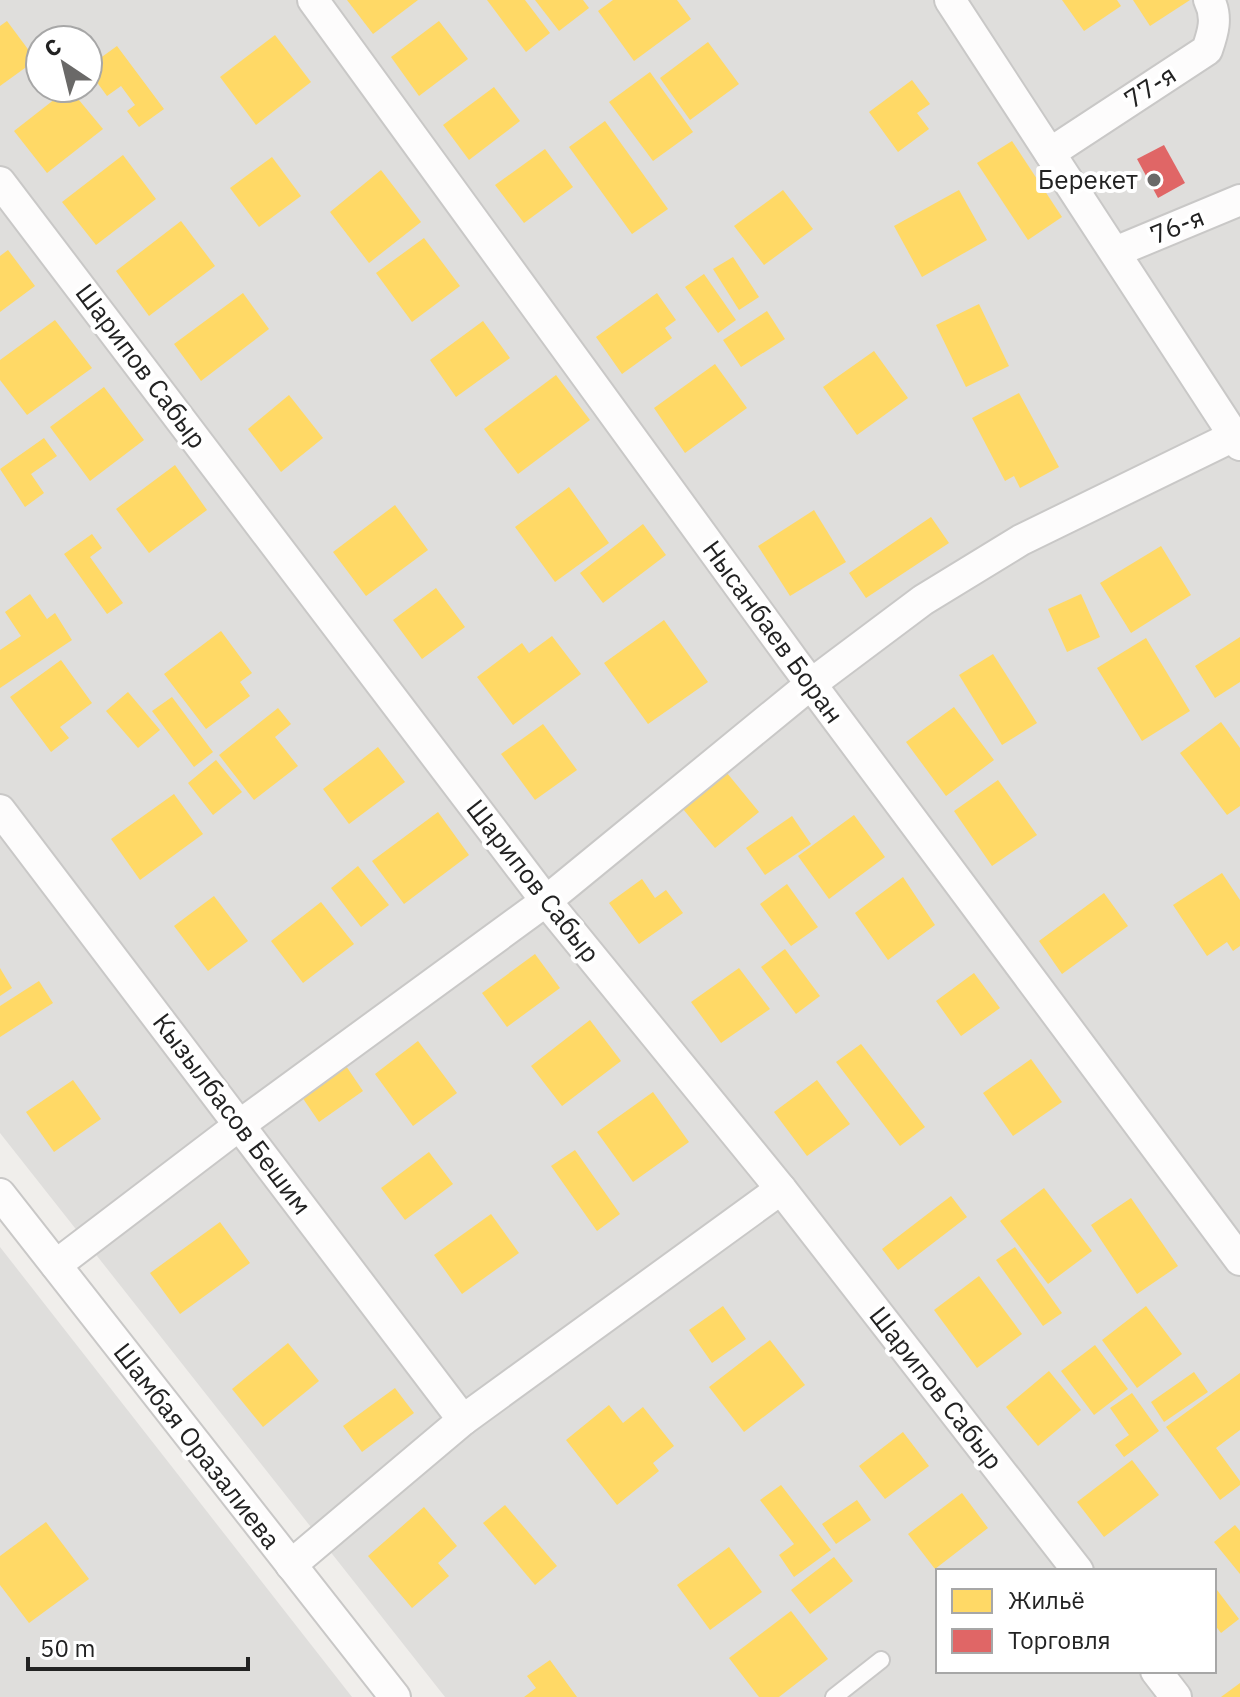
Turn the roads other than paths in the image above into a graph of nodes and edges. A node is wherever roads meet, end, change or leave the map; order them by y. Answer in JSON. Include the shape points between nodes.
{"nodes":[{"id":1,"x":313,"y":0,"type":"edge"},
{"id":2,"x":950,"y":0,"type":"edge"},
{"id":3,"x":1209,"y":0,"type":"edge"},
{"id":4,"x":1050,"y":153,"type":"junction"},
{"id":5,"x":0,"y":182,"type":"edge"},
{"id":6,"x":1240,"y":200,"type":"edge"},
{"id":7,"x":1115,"y":252,"type":"junction"},
{"id":8,"x":1237,"y":440,"type":"edge"},
{"id":9,"x":811,"y":684,"type":"junction"},
{"id":10,"x":0,"y":810,"type":"edge"},
{"id":11,"x":546,"y":901,"type":"junction"},
{"id":12,"x":241,"y":1124,"type":"junction"},
{"id":13,"x":781,"y":1189,"type":"junction"},
{"id":14,"x":0,"y":1194,"type":"edge"},
{"id":15,"x":1240,"y":1260,"type":"edge"},
{"id":16,"x":56,"y":1265,"type":"junction"},
{"id":17,"x":463,"y":1420,"type":"junction"},
{"id":18,"x":291,"y":1565,"type":"junction"},
{"id":19,"x":1076,"y":1569,"type":"edge"},
{"id":20,"x":881,"y":1660,"type":"dead end"},
{"id":21,"x":1158,"y":1673,"type":"edge"},
{"id":22,"x":395,"y":1697,"type":"edge"},
{"id":23,"x":834,"y":1697,"type":"edge"},
{"id":24,"x":1176,"y":1697,"type":"edge"}],
"edges":[{"from":1,"to":9,"type":"street","name":"Нысанбаев Боран"},
{"from":2,"to":4,"type":"street"},
{"from":3,"to":4,"type":"street","name":"77-я","via":[[1214,29],[1207,50]]},
{"from":4,"to":7,"type":"street"},
{"from":5,"to":11,"type":"street","name":"Шарипов Сабыр"},
{"from":6,"to":7,"type":"street","name":"76-я"},
{"from":7,"to":8,"type":"street"},
{"from":8,"to":9,"type":"street","via":[[1021,540],[923,600]]},
{"from":9,"to":11,"type":"street"},
{"from":9,"to":15,"type":"street","name":"Нысанбаев Боран"},
{"from":10,"to":12,"type":"street","name":"Кызылбасов Бешим"},
{"from":11,"to":12,"type":"street"},
{"from":11,"to":13,"type":"street","name":"Шарипов Сабыр"},
{"from":12,"to":16,"type":"street"},
{"from":12,"to":17,"type":"street","name":"Кызылбасов Бешим"},
{"from":13,"to":17,"type":"street"},
{"from":13,"to":19,"type":"street","name":"Шарипов Сабыр"},
{"from":14,"to":16,"type":"street","name":"Шамбая Оразалиева"},
{"from":16,"to":18,"type":"street","name":"Шамбая Оразалиева"},
{"from":17,"to":18,"type":"street"},
{"from":18,"to":22,"type":"street","name":"Шамбая Оразалиева"},
{"from":20,"to":23,"type":"lane"},
{"from":21,"to":24,"type":"street"}]}
